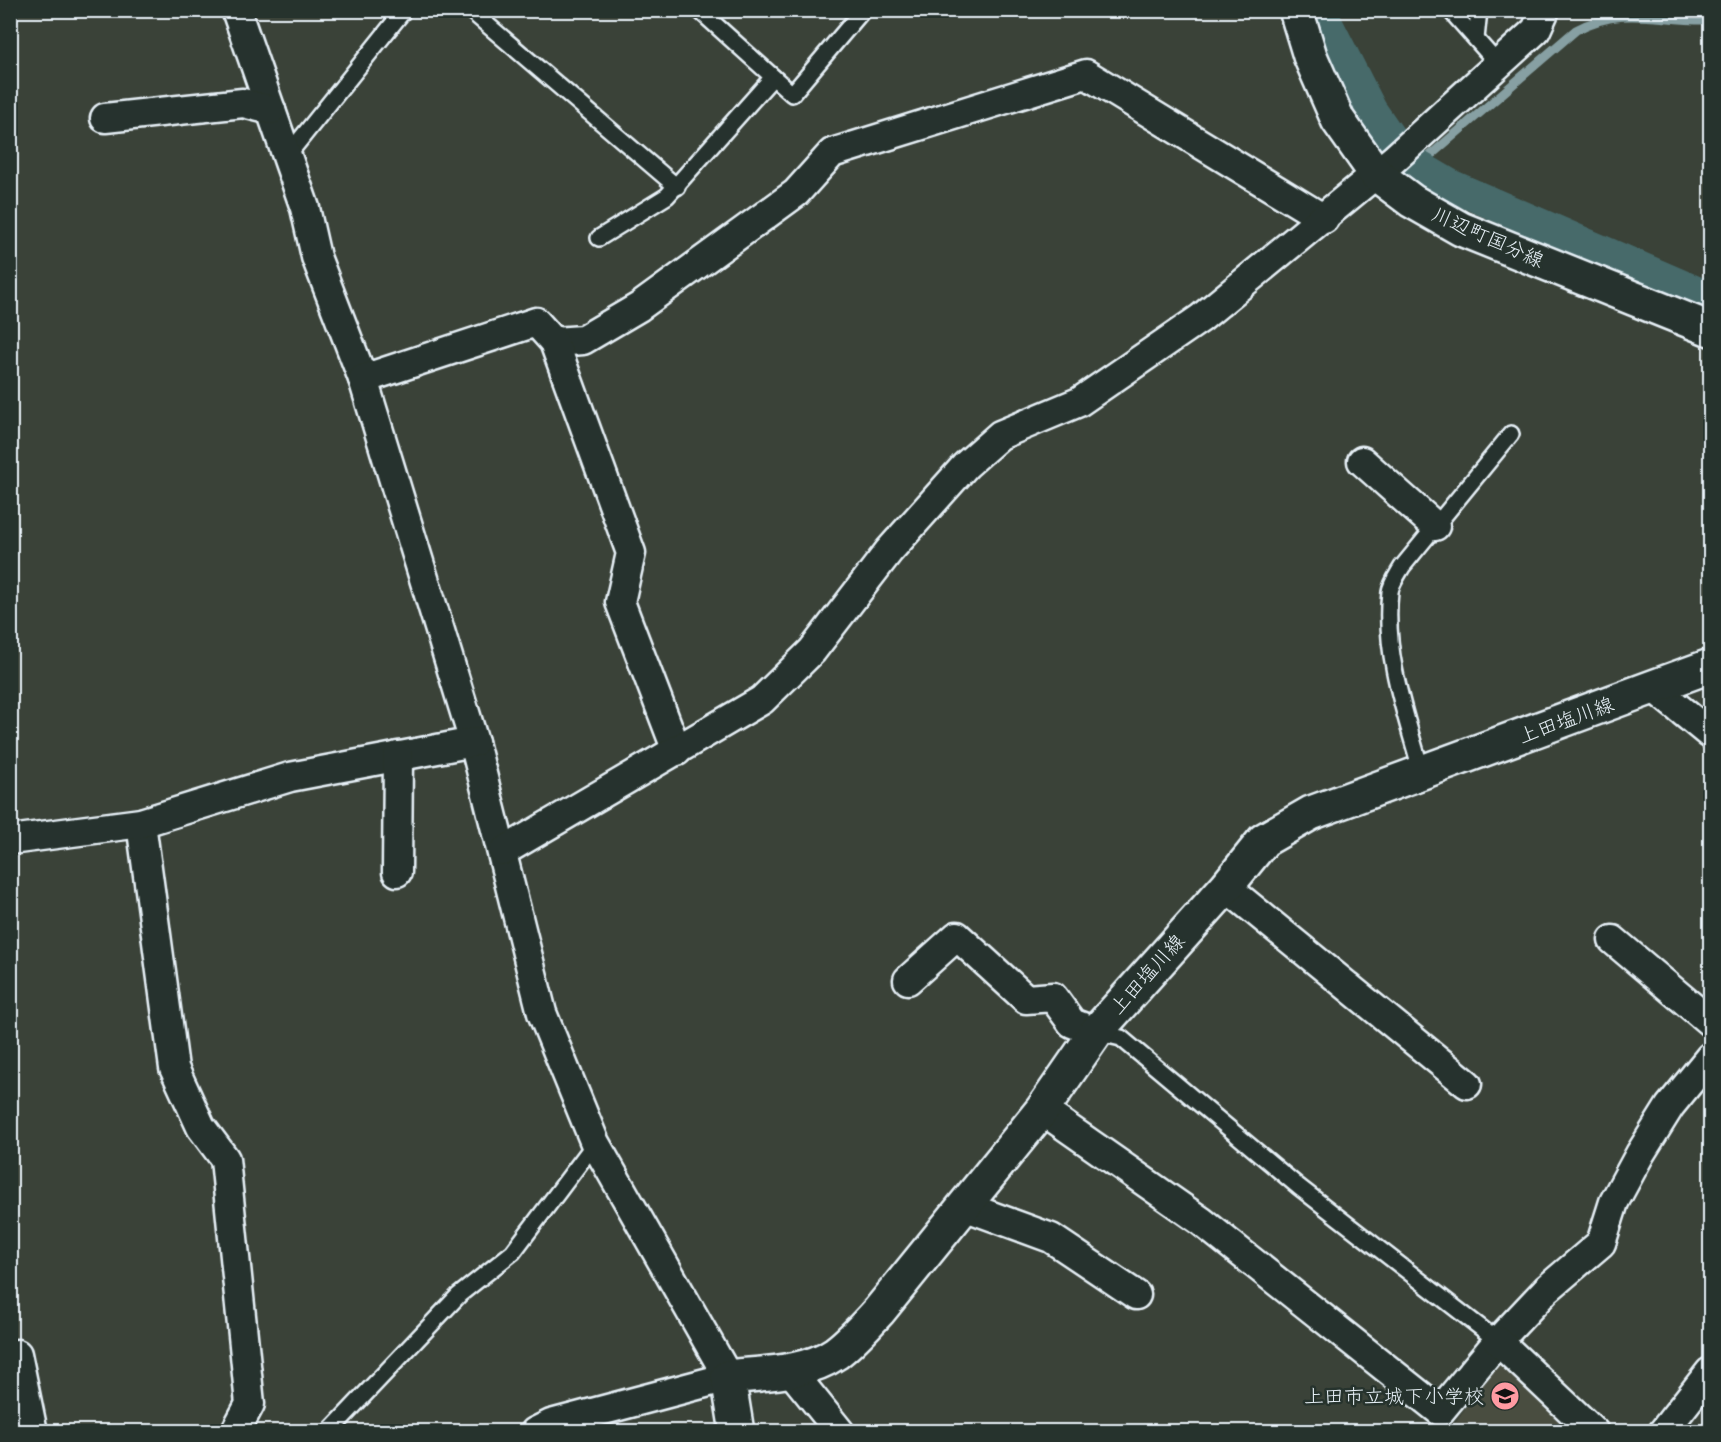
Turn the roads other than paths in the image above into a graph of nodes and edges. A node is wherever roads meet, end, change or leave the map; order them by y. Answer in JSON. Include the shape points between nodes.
{"nodes":[{"id":1,"x":236,"y":10,"type":"edge"},
{"id":2,"x":404,"y":10,"type":"edge"},
{"id":3,"x":470,"y":10,"type":"edge"},
{"id":4,"x":699,"y":10,"type":"edge"},
{"id":5,"x":863,"y":10,"type":"edge"},
{"id":6,"x":1296,"y":10,"type":"edge"},
{"id":7,"x":1450,"y":10,"type":"edge"},
{"id":8,"x":1479,"y":10,"type":"edge"},
{"id":9,"x":1545,"y":10,"type":"edge"},
{"id":10,"x":1476,"y":39,"type":"junction"},
{"id":11,"x":1497,"y":63,"type":"junction"},
{"id":12,"x":773,"y":77,"type":"junction"},
{"id":13,"x":271,"y":110,"type":"junction"},
{"id":14,"x":105,"y":118,"type":"dead end"},
{"id":15,"x":287,"y":156,"type":"junction"},
{"id":16,"x":1394,"y":159,"type":"junction"},
{"id":17,"x":677,"y":187,"type":"junction"},
{"id":18,"x":1324,"y":219,"type":"junction"},
{"id":19,"x":599,"y":238,"type":"dead end"},
{"id":20,"x":1710,"y":330,"type":"edge"},
{"id":21,"x":554,"y":342,"type":"junction"},
{"id":22,"x":363,"y":379,"type":"junction"},
{"id":23,"x":1511,"y":434,"type":"dead end"},
{"id":24,"x":1362,"y":460,"type":"dead end"},
{"id":25,"x":1435,"y":526,"type":"junction"},
{"id":26,"x":1710,"y":666,"type":"edge"},
{"id":27,"x":1654,"y":688,"type":"junction"},
{"id":28,"x":1710,"y":734,"type":"edge"},
{"id":29,"x":474,"y":742,"type":"junction"},
{"id":30,"x":677,"y":751,"type":"junction"},
{"id":31,"x":398,"y":756,"type":"junction"},
{"id":32,"x":1422,"y":773,"type":"junction"},
{"id":33,"x":141,"y":823,"type":"junction"},
{"id":34,"x":10,"y":840,"type":"edge"},
{"id":35,"x":504,"y":851,"type":"junction"},
{"id":36,"x":397,"y":872,"type":"dead end"},
{"id":37,"x":1226,"y":887,"type":"junction"},
{"id":38,"x":1613,"y":940,"type":"dead end"},
{"id":39,"x":908,"y":980,"type":"dead end"},
{"id":40,"x":1710,"y":1022,"type":"edge"},
{"id":41,"x":1096,"y":1032,"type":"junction"},
{"id":42,"x":1710,"y":1057,"type":"edge"},
{"id":43,"x":1467,"y":1084,"type":"dead end"},
{"id":44,"x":1041,"y":1110,"type":"junction"},
{"id":45,"x":596,"y":1143,"type":"junction"},
{"id":46,"x":964,"y":1206,"type":"junction"},
{"id":47,"x":1136,"y":1295,"type":"dead end"},
{"id":48,"x":1498,"y":1341,"type":"junction"},
{"id":49,"x":17,"y":1354,"type":"dead end"},
{"id":50,"x":790,"y":1370,"type":"junction"},
{"id":51,"x":1710,"y":1372,"type":"edge"},
{"id":52,"x":728,"y":1377,"type":"junction"},
{"id":53,"x":33,"y":1431,"type":"edge"},
{"id":54,"x":235,"y":1431,"type":"edge"},
{"id":55,"x":329,"y":1431,"type":"edge"},
{"id":56,"x":535,"y":1431,"type":"edge"},
{"id":57,"x":737,"y":1431,"type":"edge"},
{"id":58,"x":840,"y":1431,"type":"edge"},
{"id":59,"x":1594,"y":1431,"type":"edge"},
{"id":60,"x":1663,"y":1431,"type":"edge"}],
"edges":[{"from":1,"to":13,"type":"street"},
{"from":2,"to":15,"type":"lane"},
{"from":3,"to":17,"type":"lane"},
{"from":4,"to":12,"type":"lane"},
{"from":5,"to":12,"type":"lane","via":[[792,94]]},
{"from":6,"to":16,"type":"main road","name":"川辺町国分線","via":[[1310,56],[1338,120]]},
{"from":7,"to":10,"type":"lane"},
{"from":8,"to":10,"type":"lane"},
{"from":9,"to":11,"type":"street","via":[[1536,30]]},
{"from":10,"to":11,"type":"lane"},
{"from":11,"to":16,"type":"street"},
{"from":12,"to":17,"type":"lane"},
{"from":13,"to":14,"type":"street","via":[[243,103]]},
{"from":13,"to":15,"type":"street"},
{"from":15,"to":22,"type":"street","via":[[316,257]]},
{"from":16,"to":18,"type":"street"},
{"from":16,"to":20,"type":"main road","name":"川辺町国分線","via":[[1412,201],[1461,229]]},
{"from":17,"to":19,"type":"lane","via":[[639,216]]},
{"from":18,"to":21,"type":"street","via":[[1086,74],[832,153],[796,193],[639,307],[583,340]]},
{"from":18,"to":30,"type":"street","via":[[1201,318],[1079,402],[1000,435],[966,465],[889,551],[812,651],[762,700]]},
{"from":21,"to":22,"type":"street","via":[[536,322]]},
{"from":21,"to":30,"type":"street","via":[[631,553],[620,602]]},
{"from":22,"to":29,"type":"street"},
{"from":23,"to":25,"type":"lane"},
{"from":24,"to":25,"type":"street"},
{"from":25,"to":32,"type":"lane","via":[[1402,567],[1390,590],[1390,638]]},
{"from":26,"to":27,"type":"main road","name":"上田塩川線"},
{"from":27,"to":28,"type":"street"},
{"from":27,"to":32,"type":"main road","name":"上田塩川線"},
{"from":29,"to":31,"type":"street"},
{"from":29,"to":35,"type":"street"},
{"from":30,"to":35,"type":"street"},
{"from":31,"to":33,"type":"street","via":[[290,777]]},
{"from":31,"to":36,"type":"street"},
{"from":32,"to":37,"type":"main road","name":"上田塩川線","via":[[1311,813],[1264,840]]},
{"from":33,"to":34,"type":"street"},
{"from":33,"to":54,"type":"street","via":[[174,1068],[201,1127],[225,1159],[250,1404]]},
{"from":35,"to":45,"type":"street","via":[[542,1013]]},
{"from":37,"to":41,"type":"main road","name":"上田塩川線"},
{"from":37,"to":43,"type":"street"},
{"from":38,"to":40,"type":"street"},
{"from":39,"to":41,"type":"street","via":[[957,936],[1026,999],[1053,997],[1072,1023]]},
{"from":41,"to":44,"type":"main road","name":"上田塩川線"},
{"from":41,"to":48,"type":"lane","via":[[1121,1038],[1299,1187]]},
{"from":42,"to":48,"type":"street","via":[[1670,1106],[1640,1154],[1614,1202],[1601,1243],[1547,1289]]},
{"from":44,"to":46,"type":"main road","name":"上田塩川線"},
{"from":44,"to":48,"type":"street","via":[[1201,1221],[1440,1411]]},
{"from":45,"to":52,"type":"street"},
{"from":45,"to":55,"type":"lane","via":[[513,1252],[459,1295]]},
{"from":46,"to":47,"type":"street","via":[[1051,1238]]},
{"from":46,"to":50,"type":"main road","name":"上田塩川線","via":[[855,1336],[834,1354]]},
{"from":48,"to":59,"type":"street"},
{"from":49,"to":53,"type":"street"},
{"from":50,"to":52,"type":"main road","name":"上田塩川線"},
{"from":50,"to":58,"type":"street"},
{"from":51,"to":60,"type":"street"},
{"from":52,"to":56,"type":"street"},
{"from":52,"to":57,"type":"main road"}]}
